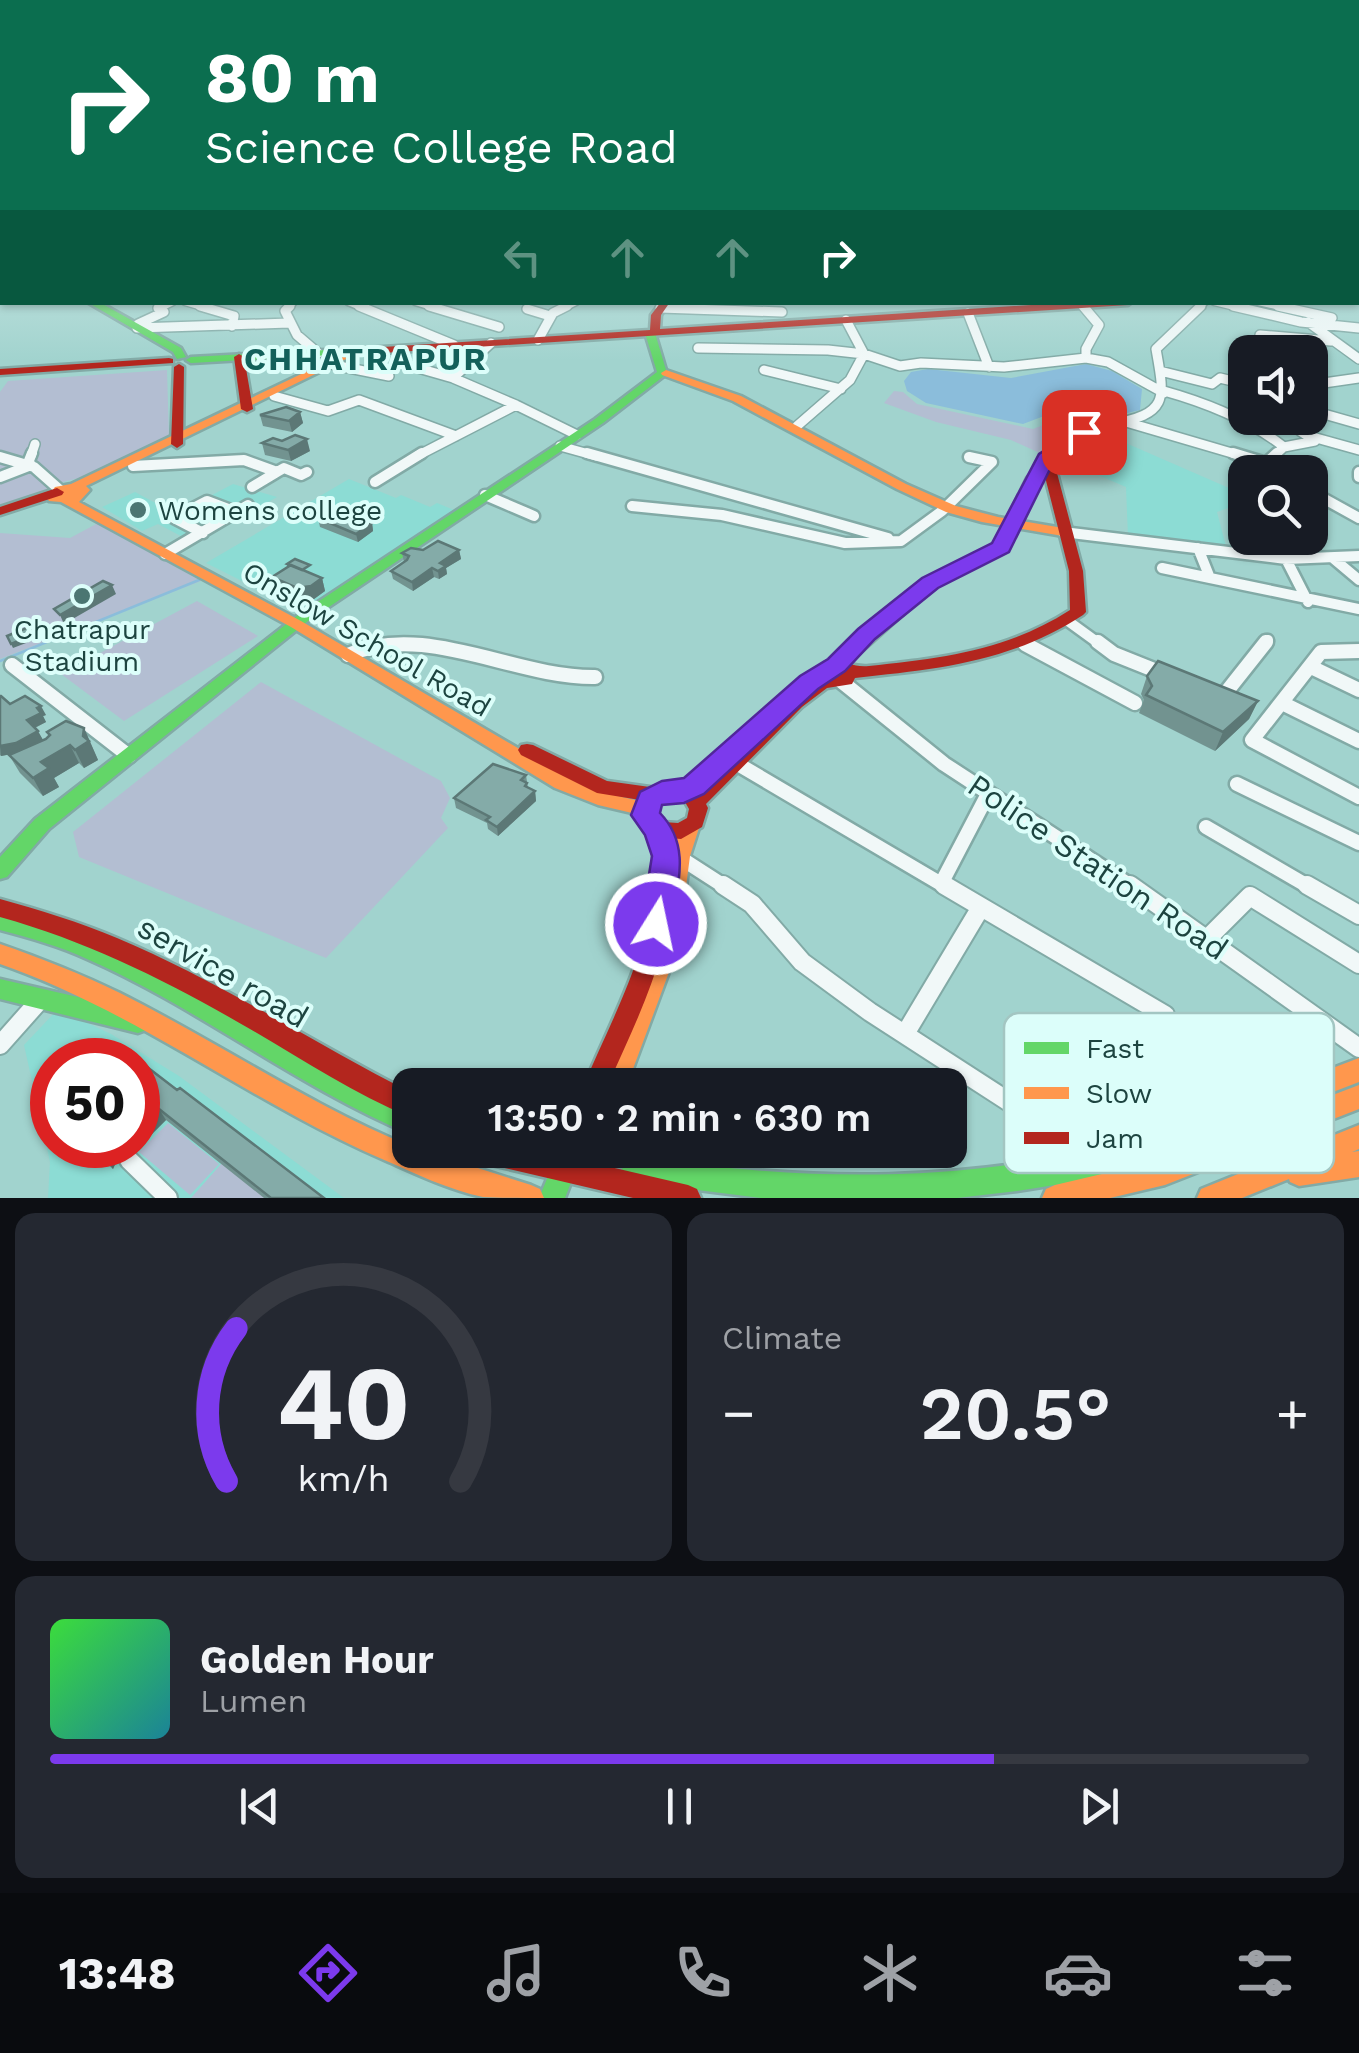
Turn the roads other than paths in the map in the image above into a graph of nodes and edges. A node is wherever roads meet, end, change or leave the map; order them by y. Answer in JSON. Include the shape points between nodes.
{"nodes":[{"id":1,"x":96,"y":305,"type":"edge"},
{"id":2,"x":165,"y":305,"type":"edge"},
{"id":3,"x":196,"y":305,"type":"edge"},
{"id":4,"x":290,"y":305,"type":"edge"},
{"id":5,"x":355,"y":305,"type":"edge"},
{"id":6,"x":425,"y":305,"type":"edge"},
{"id":7,"x":570,"y":305,"type":"edge"},
{"id":8,"x":663,"y":305,"type":"edge"},
{"id":9,"x":788,"y":305,"type":"edge"},
{"id":10,"x":1078,"y":305,"type":"edge"},
{"id":11,"x":1201,"y":305,"type":"edge"},
{"id":12,"x":1228,"y":305,"type":"edge"},
{"id":13,"x":1271,"y":305,"type":"edge"},
{"id":14,"x":527,"y":309,"type":"dead end"},
{"id":15,"x":963,"y":309,"type":"edge"},
{"id":16,"x":550,"y":316,"type":"junction"},
{"id":17,"x":785,"y":318,"type":"junction"},
{"id":18,"x":846,"y":320,"type":"junction"},
{"id":19,"x":289,"y":322,"type":"junction"},
{"id":20,"x":1308,"y":322,"type":"junction"},
{"id":21,"x":232,"y":326,"type":"junction"},
{"id":22,"x":1359,"y":326,"type":"edge"},
{"id":23,"x":136,"y":327,"type":"junction"},
{"id":24,"x":498,"y":327,"type":"dead end"},
{"id":25,"x":652,"y":333,"type":"junction"},
{"id":26,"x":538,"y":340,"type":"junction"},
{"id":27,"x":1328,"y":340,"type":"edge"},
{"id":28,"x":1331,"y":340,"type":"junction"},
{"id":29,"x":491,"y":343,"type":"junction"},
{"id":30,"x":454,"y":345,"type":"junction"},
{"id":31,"x":698,"y":348,"type":"dead end"},
{"id":32,"x":301,"y":349,"type":"junction"},
{"id":33,"x":864,"y":354,"type":"junction"},
{"id":34,"x":344,"y":357,"type":"junction"},
{"id":35,"x":239,"y":358,"type":"junction"},
{"id":36,"x":1086,"y":358,"type":"junction"},
{"id":37,"x":1359,"y":359,"type":"edge"},
{"id":38,"x":179,"y":363,"type":"junction"},
{"id":39,"x":411,"y":366,"type":"dead end"},
{"id":40,"x":989,"y":367,"type":"junction"},
{"id":41,"x":764,"y":370,"type":"dead end"},
{"id":42,"x":662,"y":372,"type":"junction"},
{"id":43,"x":1160,"y":372,"type":"junction"},
{"id":44,"x":0,"y":373,"type":"edge"},
{"id":45,"x":388,"y":376,"type":"dead end"},
{"id":46,"x":453,"y":378,"type":"junction"},
{"id":47,"x":1359,"y":378,"type":"edge"},
{"id":48,"x":1228,"y":380,"type":"edge"},
{"id":49,"x":1330,"y":381,"type":"edge"},
{"id":50,"x":841,"y":389,"type":"junction"},
{"id":51,"x":1164,"y":391,"type":"junction"},
{"id":52,"x":274,"y":396,"type":"junction"},
{"id":53,"x":516,"y":405,"type":"junction"},
{"id":54,"x":246,"y":408,"type":"junction"},
{"id":55,"x":1328,"y":415,"type":"edge"},
{"id":56,"x":1119,"y":423,"type":"junction"},
{"id":57,"x":1359,"y":424,"type":"edge"},
{"id":58,"x":797,"y":426,"type":"junction"},
{"id":59,"x":578,"y":435,"type":"junction"},
{"id":60,"x":456,"y":436,"type":"junction"},
{"id":61,"x":1309,"y":436,"type":"joint"},
{"id":62,"x":181,"y":439,"type":"junction"},
{"id":63,"x":34,"y":444,"type":"dead end"},
{"id":64,"x":560,"y":446,"type":"junction"},
{"id":65,"x":1284,"y":446,"type":"junction"},
{"id":66,"x":1359,"y":450,"type":"edge"},
{"id":67,"x":1237,"y":455,"type":"edge"},
{"id":68,"x":1274,"y":455,"type":"edge"},
{"id":69,"x":0,"y":457,"type":"edge"},
{"id":70,"x":970,"y":457,"type":"dead end"},
{"id":71,"x":271,"y":461,"type":"dead end"},
{"id":72,"x":205,"y":462,"type":"junction"},
{"id":73,"x":30,"y":464,"type":"junction"},
{"id":74,"x":1046,"y":464,"type":"junction"},
{"id":75,"x":134,"y":466,"type":"junction"},
{"id":76,"x":277,"y":472,"type":"junction"},
{"id":77,"x":307,"y":472,"type":"dead end"},
{"id":78,"x":0,"y":477,"type":"edge"},
{"id":79,"x":376,"y":482,"type":"dead end"},
{"id":80,"x":252,"y":487,"type":"dead end"},
{"id":81,"x":68,"y":494,"type":"junction"},
{"id":82,"x":486,"y":495,"type":"junction"},
{"id":83,"x":1328,"y":501,"type":"edge"},
{"id":84,"x":248,"y":505,"type":"dead end"},
{"id":85,"x":632,"y":506,"type":"dead end"},
{"id":86,"x":945,"y":507,"type":"junction"},
{"id":87,"x":236,"y":512,"type":"junction"},
{"id":88,"x":0,"y":513,"type":"edge"},
{"id":89,"x":534,"y":516,"type":"dead end"},
{"id":90,"x":1359,"y":518,"type":"edge"},
{"id":91,"x":1014,"y":523,"type":"junction"},
{"id":92,"x":1064,"y":532,"type":"junction"},
{"id":93,"x":203,"y":533,"type":"junction"},
{"id":94,"x":894,"y":540,"type":"junction"},
{"id":95,"x":1198,"y":548,"type":"junction"},
{"id":96,"x":169,"y":552,"type":"junction"},
{"id":97,"x":1282,"y":555,"type":"edge"},
{"id":98,"x":1359,"y":556,"type":"edge"},
{"id":99,"x":1334,"y":558,"type":"junction"},
{"id":100,"x":1286,"y":559,"type":"junction"},
{"id":101,"x":1162,"y":568,"type":"dead end"},
{"id":102,"x":1210,"y":578,"type":"junction"},
{"id":103,"x":1359,"y":580,"type":"edge"},
{"id":104,"x":1308,"y":602,"type":"junction"},
{"id":105,"x":1359,"y":609,"type":"edge"},
{"id":106,"x":300,"y":621,"type":"junction"},
{"id":107,"x":1068,"y":621,"type":"junction"},
{"id":108,"x":1268,"y":640,"type":"dead end"},
{"id":109,"x":1026,"y":644,"type":"junction"},
{"id":110,"x":1359,"y":651,"type":"edge"},
{"id":111,"x":352,"y":652,"type":"junction"},
{"id":112,"x":12,"y":664,"type":"dead end"},
{"id":113,"x":1310,"y":668,"type":"junction"},
{"id":114,"x":838,"y":674,"type":"junction"},
{"id":115,"x":595,"y":677,"type":"dead end"},
{"id":116,"x":1176,"y":678,"type":"edge"},
{"id":117,"x":1209,"y":690,"type":"edge"},
{"id":118,"x":1359,"y":690,"type":"edge"},
{"id":119,"x":1224,"y":695,"type":"junction"},
{"id":120,"x":1134,"y":703,"type":"dead end"},
{"id":121,"x":1244,"y":704,"type":"edge"},
{"id":122,"x":1284,"y":704,"type":"junction"},
{"id":123,"x":1258,"y":712,"type":"edge"},
{"id":124,"x":1272,"y":718,"type":"junction"},
{"id":125,"x":1359,"y":740,"type":"edge"},
{"id":126,"x":129,"y":756,"type":"junction"},
{"id":127,"x":731,"y":760,"type":"junction"},
{"id":128,"x":1237,"y":784,"type":"dead end"},
{"id":129,"x":988,"y":794,"type":"junction"},
{"id":130,"x":655,"y":795,"type":"junction"},
{"id":131,"x":690,"y":797,"type":"junction"},
{"id":132,"x":1359,"y":797,"type":"edge"},
{"id":133,"x":645,"y":810,"type":"junction"},
{"id":134,"x":24,"y":824,"type":"dead end"},
{"id":135,"x":42,"y":824,"type":"junction"},
{"id":136,"x":689,"y":828,"type":"junction"},
{"id":137,"x":1206,"y":828,"type":"dead end"},
{"id":138,"x":658,"y":829,"type":"junction"},
{"id":139,"x":1359,"y":843,"type":"edge"},
{"id":140,"x":682,"y":859,"type":"junction"},
{"id":141,"x":0,"y":871,"type":"edge"},
{"id":142,"x":941,"y":884,"type":"junction"},
{"id":143,"x":981,"y":907,"type":"junction"},
{"id":144,"x":0,"y":908,"type":"edge"},
{"id":145,"x":1359,"y":915,"type":"edge"},
{"id":146,"x":0,"y":921,"type":"edge"},
{"id":147,"x":1207,"y":939,"type":"junction"},
{"id":148,"x":0,"y":954,"type":"edge"},
{"id":149,"x":1359,"y":964,"type":"edge"},
{"id":150,"x":0,"y":989,"type":"edge"},
{"id":151,"x":40,"y":1000,"type":"junction"},
{"id":152,"x":1162,"y":1013,"type":"edge"},
{"id":153,"x":1310,"y":1013,"type":"edge"},
{"id":154,"x":167,"y":1026,"type":"junction"},
{"id":155,"x":1334,"y":1030,"type":"edge"},
{"id":156,"x":904,"y":1034,"type":"junction"},
{"id":157,"x":0,"y":1046,"type":"edge"},
{"id":158,"x":1359,"y":1048,"type":"edge"},
{"id":159,"x":603,"y":1068,"type":"edge"},
{"id":160,"x":622,"y":1068,"type":"edge"},
{"id":161,"x":1359,"y":1070,"type":"edge"},
{"id":162,"x":1334,"y":1080,"type":"edge"},
{"id":163,"x":392,"y":1096,"type":"edge"},
{"id":164,"x":1359,"y":1098,"type":"edge"},
{"id":165,"x":1004,"y":1099,"type":"edge"},
{"id":166,"x":1334,"y":1108,"type":"edge"},
{"id":167,"x":392,"y":1113,"type":"edge"},
{"id":168,"x":1359,"y":1137,"type":"edge"},
{"id":169,"x":1334,"y":1148,"type":"edge"},
{"id":170,"x":1359,"y":1164,"type":"edge"},
{"id":171,"x":1334,"y":1167,"type":"edge"},
{"id":172,"x":136,"y":1168,"type":"edge"},
{"id":173,"x":552,"y":1168,"type":"edge"},
{"id":174,"x":565,"y":1168,"type":"edge"},
{"id":175,"x":653,"y":1168,"type":"edge"},
{"id":176,"x":563,"y":1171,"type":"junction"},
{"id":177,"x":1063,"y":1173,"type":"edge"},
{"id":178,"x":1162,"y":1173,"type":"edge"},
{"id":179,"x":1274,"y":1173,"type":"edge"},
{"id":180,"x":1294,"y":1173,"type":"edge"},
{"id":181,"x":1265,"y":1177,"type":"junction"},
{"id":182,"x":1232,"y":1194,"type":"edge"},
{"id":183,"x":168,"y":1198,"type":"edge"},
{"id":184,"x":531,"y":1198,"type":"edge"},
{"id":185,"x":552,"y":1198,"type":"edge"},
{"id":186,"x":688,"y":1198,"type":"edge"},
{"id":187,"x":1056,"y":1198,"type":"edge"},
{"id":188,"x":1210,"y":1198,"type":"edge"}],
"edges":[{"from":1,"to":23,"type":"main road"},
{"from":2,"to":23,"type":"street"},
{"from":3,"to":21,"type":"street","via":[[234,316]]},
{"from":4,"to":19,"type":"street"},
{"from":5,"to":30,"type":"street"},
{"from":6,"to":24,"type":"street"},
{"from":7,"to":16,"type":"street"},
{"from":8,"to":17,"type":"street"},
{"from":8,"to":25,"type":"main road"},
{"from":9,"to":17,"type":"street"},
{"from":10,"to":15,"type":"main road"},
{"from":10,"to":36,"type":"street","via":[[1099,325]]},
{"from":11,"to":43,"type":"street","via":[[1156,348]]},
{"from":12,"to":20,"type":"street"},
{"from":13,"to":22,"type":"street"},
{"from":14,"to":16,"type":"street"},
{"from":15,"to":18,"type":"main road"},
{"from":15,"to":40,"type":"street"},
{"from":16,"to":26,"type":"street"},
{"from":17,"to":18,"type":"main road"},
{"from":17,"to":25,"type":"main road"},
{"from":18,"to":33,"type":"street"},
{"from":19,"to":21,"type":"street"},
{"from":19,"to":32,"type":"street"},
{"from":20,"to":22,"type":"street"},
{"from":20,"to":28,"type":"street"},
{"from":21,"to":23,"type":"street"},
{"from":23,"to":38,"type":"main road","via":[[176,350]]},
{"from":25,"to":26,"type":"main road"},
{"from":25,"to":42,"type":"main road"},
{"from":26,"to":29,"type":"main road"},
{"from":27,"to":28,"type":"street"},
{"from":28,"to":37,"type":"street"},
{"from":29,"to":30,"type":"main road"},
{"from":29,"to":46,"type":"street"},
{"from":30,"to":34,"type":"main road"},
{"from":31,"to":33,"type":"street"},
{"from":32,"to":34,"type":"main road"},
{"from":32,"to":35,"type":"main road"},
{"from":33,"to":40,"type":"street","via":[[900,366]]},
{"from":33,"to":50,"type":"street"},
{"from":34,"to":35,"type":"main road"},
{"from":34,"to":45,"type":"street"},
{"from":34,"to":52,"type":"main road"},
{"from":34,"to":54,"type":"main road"},
{"from":35,"to":38,"type":"main road"},
{"from":35,"to":54,"type":"main road"},
{"from":36,"to":40,"type":"street"},
{"from":36,"to":51,"type":"street"},
{"from":38,"to":44,"type":"main road"},
{"from":38,"to":62,"type":"main road"},
{"from":39,"to":46,"type":"street"},
{"from":41,"to":50,"type":"street"},
{"from":42,"to":58,"type":"main road","via":[[731,393]]},
{"from":42,"to":59,"type":"main road"},
{"from":43,"to":48,"type":"street","via":[[1212,384]]},
{"from":43,"to":51,"type":"street"},
{"from":46,"to":53,"type":"street"},
{"from":47,"to":49,"type":"street"},
{"from":50,"to":58,"type":"street"},
{"from":51,"to":56,"type":"street","via":[[1156,407]]},
{"from":51,"to":65,"type":"street","via":[[1238,419]]},
{"from":52,"to":54,"type":"main road"},
{"from":52,"to":60,"type":"street","via":[[328,411],[359,400]]},
{"from":53,"to":59,"type":"street"},
{"from":53,"to":60,"type":"street"},
{"from":54,"to":62,"type":"main road"},
{"from":55,"to":57,"type":"street"},
{"from":56,"to":67,"type":"street"},
{"from":56,"to":74,"type":"main road","via":[[1084,432]]},
{"from":58,"to":86,"type":"main road"},
{"from":59,"to":64,"type":"main road"},
{"from":60,"to":79,"type":"street"},
{"from":61,"to":65,"type":"street","via":[[1316,440],[1311,444]]},
{"from":61,"to":66,"type":"street"},
{"from":62,"to":75,"type":"main road"},
{"from":62,"to":81,"type":"main road"},
{"from":63,"to":73,"type":"street"},
{"from":64,"to":82,"type":"main road"},
{"from":64,"to":94,"type":"street"},
{"from":65,"to":68,"type":"street"},
{"from":69,"to":73,"type":"street"},
{"from":70,"to":86,"type":"street","via":[[992,462]]},
{"from":71,"to":72,"type":"street","via":[[241,452]]},
{"from":72,"to":75,"type":"street"},
{"from":72,"to":76,"type":"street","via":[[250,461]]},
{"from":73,"to":78,"type":"street"},
{"from":73,"to":81,"type":"street"},
{"from":74,"to":91,"type":"main road"},
{"from":74,"to":92,"type":"main road"},
{"from":75,"to":81,"type":"main road"},
{"from":76,"to":77,"type":"street"},
{"from":76,"to":80,"type":"street"},
{"from":81,"to":88,"type":"main road"},
{"from":81,"to":96,"type":"main road","name":"Onslow School Road"},
{"from":82,"to":89,"type":"street"},
{"from":82,"to":106,"type":"main road"},
{"from":83,"to":90,"type":"street"},
{"from":84,"to":87,"type":"street"},
{"from":85,"to":94,"type":"street","via":[[722,515],[845,543]]},
{"from":86,"to":91,"type":"main road"},
{"from":86,"to":94,"type":"street","via":[[910,536]]},
{"from":87,"to":93,"type":"street"},
{"from":87,"to":93,"type":"street","via":[[207,501],[174,518]]},
{"from":91,"to":92,"type":"main road"},
{"from":91,"to":114,"type":"main road","via":[[1001,547],[930,583],[867,634]]},
{"from":92,"to":95,"type":"street"},
{"from":92,"to":107,"type":"main road","via":[[1080,584],[1078,612]]},
{"from":93,"to":96,"type":"street"},
{"from":95,"to":100,"type":"street"},
{"from":95,"to":102,"type":"street"},
{"from":96,"to":106,"type":"main road","name":"Onslow School Road"},
{"from":97,"to":100,"type":"street"},
{"from":98,"to":99,"type":"street"},
{"from":99,"to":100,"type":"street"},
{"from":99,"to":103,"type":"street"},
{"from":100,"to":104,"type":"street"},
{"from":101,"to":102,"type":"street"},
{"from":102,"to":104,"type":"street"},
{"from":104,"to":105,"type":"street"},
{"from":106,"to":111,"type":"main road","name":"Onslow School Road"},
{"from":106,"to":126,"type":"main road"},
{"from":107,"to":109,"type":"main road"},
{"from":107,"to":116,"type":"street","via":[[1114,654]]},
{"from":108,"to":119,"type":"street"},
{"from":109,"to":114,"type":"main road"},
{"from":109,"to":120,"type":"street"},
{"from":110,"to":113,"type":"street","via":[[1321,652]]},
{"from":111,"to":115,"type":"street","via":[[437,646],[549,675]]},
{"from":111,"to":130,"type":"main road","name":"Onslow School Road","via":[[570,774],[609,790]]},
{"from":111,"to":133,"type":"main road","name":"Onslow School Road","via":[[562,783]]},
{"from":112,"to":126,"type":"street"},
{"from":113,"to":118,"type":"street"},
{"from":113,"to":122,"type":"street"},
{"from":114,"to":127,"type":"main road"},
{"from":114,"to":129,"type":"street","name":"Police Station Road"},
{"from":117,"to":119,"type":"street"},
{"from":119,"to":121,"type":"street"},
{"from":122,"to":124,"type":"street"},
{"from":122,"to":125,"type":"street"},
{"from":123,"to":124,"type":"street"},
{"from":124,"to":132,"type":"street","via":[[1252,740]]},
{"from":126,"to":135,"type":"main road"},
{"from":127,"to":131,"type":"main road"},
{"from":127,"to":142,"type":"street"},
{"from":128,"to":139,"type":"street"},
{"from":129,"to":142,"type":"street"},
{"from":129,"to":147,"type":"street","name":"Police Station Road"},
{"from":130,"to":131,"type":"main road","via":[[669,790]]},
{"from":130,"to":133,"type":"main road"},
{"from":131,"to":136,"type":"main road","via":[[699,816]]},
{"from":133,"to":138,"type":"main road"},
{"from":134,"to":135,"type":"street"},
{"from":135,"to":141,"type":"main road"},
{"from":136,"to":138,"type":"main road"},
{"from":136,"to":140,"type":"main road"},
{"from":137,"to":145,"type":"street"},
{"from":138,"to":159,"type":"main road","via":[[667,856],[662,903],[638,988]]},
{"from":140,"to":156,"type":"street","via":[[752,904],[802,962]]},
{"from":140,"to":160,"type":"main road","via":[[667,951]]},
{"from":142,"to":143,"type":"street"},
{"from":143,"to":152,"type":"street"},
{"from":143,"to":156,"type":"street"},
{"from":144,"to":163,"type":"main road","name":"service road","via":[[137,951]]},
{"from":146,"to":167,"type":"main road","via":[[86,947],[149,977],[284,1059]]},
{"from":147,"to":149,"type":"street","via":[[1250,896]]},
{"from":147,"to":153,"type":"street","name":"Police Station Road"},
{"from":148,"to":154,"type":"main road","via":[[122,999]]},
{"from":150,"to":151,"type":"main road"},
{"from":151,"to":154,"type":"main road"},
{"from":151,"to":157,"type":"street"},
{"from":154,"to":184,"type":"main road","via":[[368,1143]]},
{"from":155,"to":158,"type":"street","name":"Police Station Road"},
{"from":156,"to":165,"type":"street"},
{"from":161,"to":162,"type":"main road"},
{"from":164,"to":166,"type":"main road"},
{"from":168,"to":169,"type":"main road"},
{"from":170,"to":171,"type":"main road"},
{"from":172,"to":183,"type":"street"},
{"from":173,"to":176,"type":"main road"},
{"from":174,"to":176,"type":"main road"},
{"from":175,"to":177,"type":"main road","via":[[747,1188],[844,1191]]},
{"from":176,"to":185,"type":"main road"},
{"from":176,"to":186,"type":"main road"},
{"from":178,"to":187,"type":"main road"},
{"from":179,"to":181,"type":"main road"},
{"from":180,"to":181,"type":"main road"},
{"from":181,"to":182,"type":"main road"},
{"from":182,"to":188,"type":"main road"}]}
